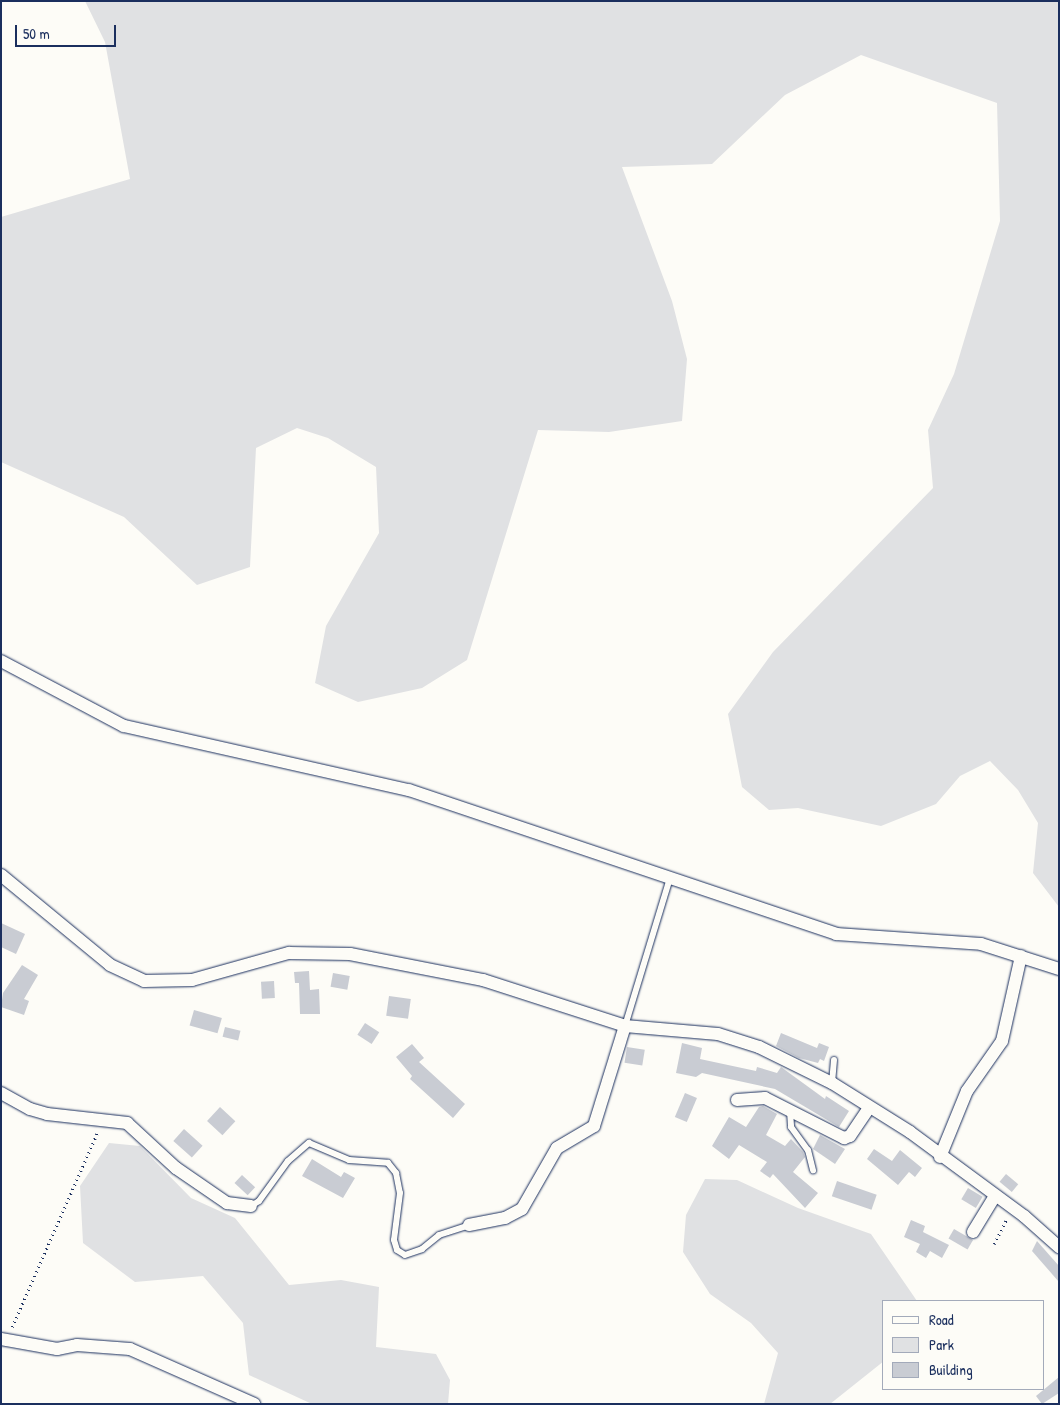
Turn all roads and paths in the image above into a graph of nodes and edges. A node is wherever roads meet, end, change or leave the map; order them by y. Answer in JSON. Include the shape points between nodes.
{"nodes":[{"id":1,"x":1,"y":661,"type":"edge"},
{"id":2,"x":1,"y":875,"type":"edge"},
{"id":3,"x":670,"y":878,"type":"junction"},
{"id":4,"x":1021,"y":956,"type":"junction"},
{"id":5,"x":1059,"y":970,"type":"edge"},
{"id":6,"x":625,"y":1026,"type":"junction"},
{"id":7,"x":834,"y":1060,"type":"dead end"},
{"id":8,"x":832,"y":1083,"type":"junction"},
{"id":9,"x":1,"y":1093,"type":"edge"},
{"id":10,"x":737,"y":1100,"type":"dead end"},
{"id":11,"x":869,"y":1108,"type":"junction"},
{"id":12,"x":790,"y":1111,"type":"junction"},
{"id":13,"x":104,"y":1118,"type":"junction"},
{"id":14,"x":940,"y":1157,"type":"junction"},
{"id":15,"x":813,"y":1170,"type":"dead end"},
{"id":16,"x":995,"y":1196,"type":"junction"},
{"id":17,"x":251,"y":1206,"type":"joint"},
{"id":18,"x":1012,"y":1208,"type":"junction"},
{"id":19,"x":469,"y":1225,"type":"joint"},
{"id":20,"x":974,"y":1232,"type":"dead end"},
{"id":21,"x":994,"y":1244,"type":"dead end"},
{"id":22,"x":1059,"y":1247,"type":"edge"},
{"id":23,"x":4,"y":1340,"type":"edge"},
{"id":24,"x":254,"y":1404,"type":"edge"}],
"edges":[{"from":1,"to":3,"type":"street","via":[[124,726],[409,790]]},
{"from":2,"to":6,"type":"street","via":[[110,965],[144,981],[192,980],[289,953],[350,954],[483,980]]},
{"from":3,"to":4,"type":"street","via":[[836,934],[981,944]]},
{"from":3,"to":6,"type":"lane"},
{"from":4,"to":5,"type":"street"},
{"from":4,"to":14,"type":"street","via":[[1002,1041],[967,1091]]},
{"from":6,"to":8,"type":"street","via":[[718,1034],[759,1047]]},
{"from":6,"to":19,"type":"street","via":[[594,1126],[557,1148],[522,1209],[505,1218]]},
{"from":7,"to":8,"type":"lane"},
{"from":8,"to":11,"type":"street"},
{"from":9,"to":13,"type":"street","via":[[30,1109],[47,1114]]},
{"from":10,"to":12,"type":"street","via":[[765,1098]]},
{"from":11,"to":12,"type":"street","via":[[850,1136],[844,1138]]},
{"from":11,"to":14,"type":"street"},
{"from":12,"to":15,"type":"lane","via":[[791,1127],[808,1150]]},
{"from":13,"to":17,"type":"street","via":[[127,1124],[176,1168],[227,1203]]},
{"from":13,"to":23,"type":"path"},
{"from":14,"to":16,"type":"street"},
{"from":16,"to":18,"type":"street"},
{"from":16,"to":20,"type":"street"},
{"from":17,"to":19,"type":"lane","via":[[259,1201],[288,1160],[309,1143],[349,1160],[388,1163],[396,1173],[400,1193],[394,1240],[398,1250],[405,1254],[422,1249],[438,1235]]},
{"from":18,"to":21,"type":"path"},
{"from":18,"to":22,"type":"street"},
{"from":23,"to":24,"type":"street","via":[[57,1349],[77,1345],[130,1349]]}]}
